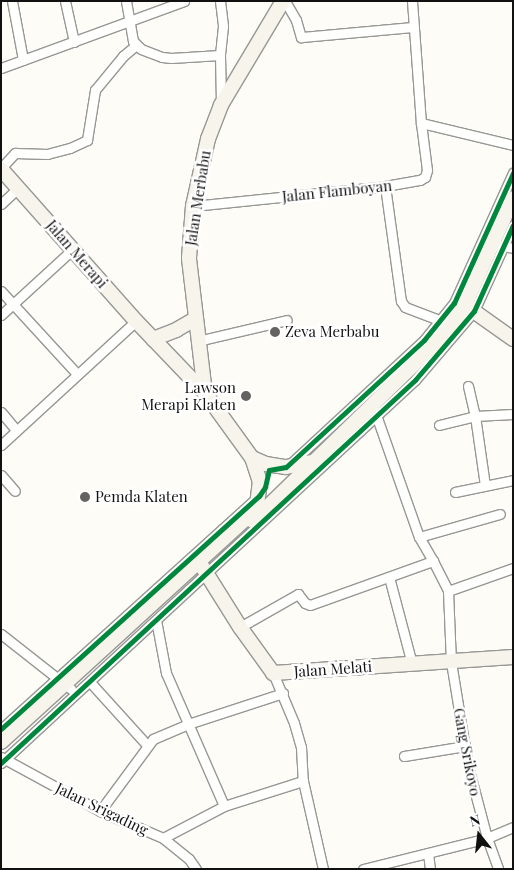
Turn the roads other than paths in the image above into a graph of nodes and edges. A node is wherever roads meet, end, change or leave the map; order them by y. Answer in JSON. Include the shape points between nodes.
{"nodes":[{"id":1,"x":12,"y":1,"type":"edge"},
{"id":2,"x":65,"y":1,"type":"edge"},
{"id":3,"x":126,"y":1,"type":"edge"},
{"id":4,"x":184,"y":1,"type":"edge"},
{"id":5,"x":220,"y":1,"type":"edge"},
{"id":6,"x":284,"y":1,"type":"edge"},
{"id":7,"x":412,"y":1,"type":"edge"},
{"id":8,"x":129,"y":22,"type":"junction"},
{"id":9,"x":414,"y":27,"type":"junction"},
{"id":10,"x":74,"y":42,"type":"junction"},
{"id":11,"x":136,"y":45,"type":"junction"},
{"id":12,"x":220,"y":55,"type":"junction"},
{"id":13,"x":23,"y":60,"type":"junction"},
{"id":14,"x":1,"y":68,"type":"edge"},
{"id":15,"x":221,"y":105,"type":"junction"},
{"id":16,"x":421,"y":123,"type":"junction"},
{"id":17,"x":513,"y":145,"type":"edge"},
{"id":18,"x":1,"y":168,"type":"edge"},
{"id":19,"x":513,"y":173,"type":"edge"},
{"id":20,"x":385,"y":186,"type":"junction"},
{"id":21,"x":18,"y":188,"type":"junction"},
{"id":22,"x":513,"y":198,"type":"edge"},
{"id":23,"x":1,"y":204,"type":"edge"},
{"id":24,"x":194,"y":206,"type":"junction"},
{"id":25,"x":513,"y":225,"type":"edge"},
{"id":26,"x":498,"y":245,"type":"junction"},
{"id":27,"x":513,"y":248,"type":"edge"},
{"id":28,"x":73,"y":249,"type":"junction"},
{"id":29,"x":1,"y":292,"type":"edge"},
{"id":30,"x":14,"y":305,"type":"junction"},
{"id":31,"x":470,"y":308,"type":"junction"},
{"id":32,"x":1,"y":315,"type":"edge"},
{"id":33,"x":194,"y":319,"type":"junction"},
{"id":34,"x":287,"y":320,"type":"dead end"},
{"id":35,"x":136,"y":322,"type":"junction"},
{"id":36,"x":445,"y":323,"type":"junction"},
{"id":37,"x":153,"y":338,"type":"junction"},
{"id":38,"x":513,"y":339,"type":"edge"},
{"id":39,"x":197,"y":341,"type":"junction"},
{"id":40,"x":77,"y":374,"type":"junction"},
{"id":41,"x":468,"y":386,"type":"dead end"},
{"id":42,"x":205,"y":392,"type":"junction"},
{"id":43,"x":374,"y":410,"type":"junction"},
{"id":44,"x":1,"y":412,"type":"edge"},
{"id":45,"x":513,"y":414,"type":"edge"},
{"id":46,"x":475,"y":416,"type":"junction"},
{"id":47,"x":439,"y":425,"type":"dead end"},
{"id":48,"x":16,"y":430,"type":"junction"},
{"id":49,"x":1,"y":445,"type":"edge"},
{"id":50,"x":252,"y":458,"type":"junction"},
{"id":51,"x":313,"y":462,"type":"junction"},
{"id":52,"x":286,"y":467,"type":"junction"},
{"id":53,"x":1,"y":475,"type":"edge"},
{"id":54,"x":513,"y":480,"type":"edge"},
{"id":55,"x":485,"y":485,"type":"junction"},
{"id":56,"x":15,"y":491,"type":"dead end"},
{"id":57,"x":456,"y":492,"type":"dead end"},
{"id":58,"x":259,"y":496,"type":"junction"},
{"id":59,"x":500,"y":514,"type":"dead end"},
{"id":60,"x":419,"y":537,"type":"junction"},
{"id":61,"x":433,"y":561,"type":"junction"},
{"id":62,"x":203,"y":566,"type":"junction"},
{"id":63,"x":513,"y":568,"type":"edge"},
{"id":64,"x":389,"y":577,"type":"junction"},
{"id":65,"x":448,"y":591,"type":"junction"},
{"id":66,"x":156,"y":620,"type":"junction"},
{"id":67,"x":240,"y":627,"type":"junction"},
{"id":68,"x":1,"y":634,"type":"edge"},
{"id":69,"x":513,"y":657,"type":"edge"},
{"id":70,"x":451,"y":662,"type":"junction"},
{"id":71,"x":412,"y":664,"type":"junction"},
{"id":72,"x":88,"y":667,"type":"junction"},
{"id":73,"x":273,"y":673,"type":"junction"},
{"id":74,"x":65,"y":683,"type":"junction"},
{"id":75,"x":283,"y":693,"type":"junction"},
{"id":76,"x":188,"y":724,"type":"junction"},
{"id":77,"x":1,"y":729,"type":"edge"},
{"id":78,"x":1,"y":742,"type":"edge"},
{"id":79,"x":147,"y":745,"type":"junction"},
{"id":80,"x":465,"y":746,"type":"junction"},
{"id":81,"x":404,"y":756,"type":"dead end"},
{"id":82,"x":2,"y":758,"type":"edge"},
{"id":83,"x":303,"y":781,"type":"junction"},
{"id":84,"x":224,"y":806,"type":"junction"},
{"id":85,"x":100,"y":812,"type":"junction"},
{"id":86,"x":513,"y":828,"type":"edge"},
{"id":87,"x":163,"y":838,"type":"junction"},
{"id":88,"x":486,"y":838,"type":"junction"},
{"id":89,"x":428,"y":853,"type":"junction"},
{"id":90,"x":374,"y":867,"type":"edge"},
{"id":91,"x":196,"y":869,"type":"edge"},
{"id":92,"x":323,"y":869,"type":"edge"},
{"id":93,"x":363,"y":869,"type":"edge"},
{"id":94,"x":430,"y":869,"type":"edge"},
{"id":95,"x":498,"y":869,"type":"edge"}],
"edges":[{"from":1,"to":13,"type":"street"},
{"from":2,"to":10,"type":"street"},
{"from":3,"to":8,"type":"street"},
{"from":4,"to":8,"type":"street"},
{"from":5,"to":12,"type":"street","via":[[223,26]]},
{"from":6,"to":9,"type":"street","via":[[296,20],[300,37]]},
{"from":6,"to":15,"type":"main road","name":"Jalan Merbabu"},
{"from":7,"to":9,"type":"street"},
{"from":8,"to":10,"type":"street"},
{"from":8,"to":11,"type":"street"},
{"from":9,"to":16,"type":"street"},
{"from":10,"to":13,"type":"street"},
{"from":11,"to":12,"type":"street","via":[[162,57]]},
{"from":11,"to":18,"type":"street","via":[[95,90],[87,140],[47,154],[15,153]]},
{"from":12,"to":15,"type":"street"},
{"from":13,"to":14,"type":"street"},
{"from":15,"to":24,"type":"main road","name":"Jalan Merbabu","via":[[208,139]]},
{"from":16,"to":17,"type":"street"},
{"from":16,"to":20,"type":"street","name":"Jalan Flamboyan","via":[[426,175],[420,180]]},
{"from":18,"to":21,"type":"main road","name":"Jalan Merapi"},
{"from":19,"to":36,"type":"street"},
{"from":20,"to":24,"type":"street","name":"Jalan Flamboyan"},
{"from":20,"to":36,"type":"street","via":[[401,301],[405,307]]},
{"from":21,"to":23,"type":"street"},
{"from":21,"to":28,"type":"main road","name":"Jalan Merapi"},
{"from":22,"to":26,"type":"main road"},
{"from":24,"to":33,"type":"main road","name":"Jalan Merbabu","via":[[189,258]]},
{"from":25,"to":26,"type":"street"},
{"from":26,"to":27,"type":"street"},
{"from":26,"to":31,"type":"main road"},
{"from":28,"to":30,"type":"street"},
{"from":28,"to":35,"type":"main road","name":"Jalan Merapi"},
{"from":29,"to":30,"type":"street"},
{"from":30,"to":32,"type":"street"},
{"from":30,"to":40,"type":"street"},
{"from":31,"to":36,"type":"main road"},
{"from":31,"to":38,"type":"main road"},
{"from":31,"to":43,"type":"street","via":[[415,380]]},
{"from":33,"to":37,"type":"main road"},
{"from":33,"to":39,"type":"main road","name":"Jalan Merbabu"},
{"from":34,"to":39,"type":"street"},
{"from":35,"to":37,"type":"main road","name":"Jalan Merapi"},
{"from":35,"to":40,"type":"street"},
{"from":36,"to":43,"type":"main road","via":[[430,349]]},
{"from":36,"to":52,"type":"street"},
{"from":37,"to":42,"type":"main road","name":"Jalan Merapi"},
{"from":39,"to":42,"type":"main road","name":"Jalan Merbabu"},
{"from":40,"to":48,"type":"street"},
{"from":41,"to":46,"type":"street"},
{"from":42,"to":50,"type":"main road","name":"Jalan Merbabu"},
{"from":43,"to":51,"type":"main road"},
{"from":43,"to":60,"type":"street"},
{"from":43,"to":62,"type":"street"},
{"from":44,"to":48,"type":"street"},
{"from":45,"to":46,"type":"street"},
{"from":46,"to":47,"type":"street"},
{"from":46,"to":55,"type":"street"},
{"from":48,"to":49,"type":"street"},
{"from":50,"to":52,"type":"main road"},
{"from":50,"to":58,"type":"main road","name":"Jalan Merbabu","via":[[260,482]]},
{"from":51,"to":52,"type":"main road"},
{"from":51,"to":62,"type":"main road"},
{"from":53,"to":56,"type":"street"},
{"from":54,"to":55,"type":"street"},
{"from":55,"to":57,"type":"street"},
{"from":58,"to":62,"type":"main road","via":[[252,513]]},
{"from":58,"to":72,"type":"street"},
{"from":59,"to":60,"type":"street"},
{"from":60,"to":61,"type":"street"},
{"from":61,"to":64,"type":"street"},
{"from":61,"to":65,"type":"street"},
{"from":62,"to":66,"type":"street"},
{"from":62,"to":67,"type":"main road","name":"Jalan Melati"},
{"from":62,"to":72,"type":"main road"},
{"from":63,"to":65,"type":"street"},
{"from":64,"to":67,"type":"street","via":[[310,605],[298,594]]},
{"from":64,"to":71,"type":"street"},
{"from":65,"to":70,"type":"street","name":"Gang Srikoyo"},
{"from":66,"to":72,"type":"street"},
{"from":66,"to":76,"type":"street","via":[[166,673]]},
{"from":67,"to":73,"type":"main road","name":"Jalan Melati"},
{"from":68,"to":74,"type":"street"},
{"from":69,"to":70,"type":"main road","name":"Jalan Melati"},
{"from":70,"to":71,"type":"main road","name":"Jalan Melati"},
{"from":70,"to":80,"type":"street","name":"Gang Srikoyo"},
{"from":71,"to":73,"type":"main road","name":"Jalan Melati"},
{"from":72,"to":74,"type":"main road"},
{"from":72,"to":79,"type":"street"},
{"from":72,"to":82,"type":"street"},
{"from":73,"to":75,"type":"street"},
{"from":74,"to":77,"type":"street"},
{"from":74,"to":78,"type":"main road"},
{"from":74,"to":82,"type":"main road"},
{"from":75,"to":76,"type":"street"},
{"from":75,"to":83,"type":"street","via":[[301,747]]},
{"from":76,"to":79,"type":"street"},
{"from":76,"to":84,"type":"street"},
{"from":79,"to":85,"type":"street"},
{"from":80,"to":81,"type":"street"},
{"from":80,"to":88,"type":"street","name":"Gang Srikoyo"},
{"from":82,"to":85,"type":"street","name":"Jalan Srigading"},
{"from":83,"to":84,"type":"street"},
{"from":83,"to":92,"type":"street"},
{"from":84,"to":87,"type":"street"},
{"from":85,"to":87,"type":"street","name":"Jalan Srigading"},
{"from":86,"to":88,"type":"street"},
{"from":87,"to":91,"type":"street","name":"Jalan Srigading","via":[[190,859]]},
{"from":88,"to":89,"type":"street"},
{"from":88,"to":95,"type":"street","name":"Gang Srikoyo"},
{"from":89,"to":90,"type":"street"},
{"from":89,"to":94,"type":"street"},
{"from":90,"to":93,"type":"street"}]}
